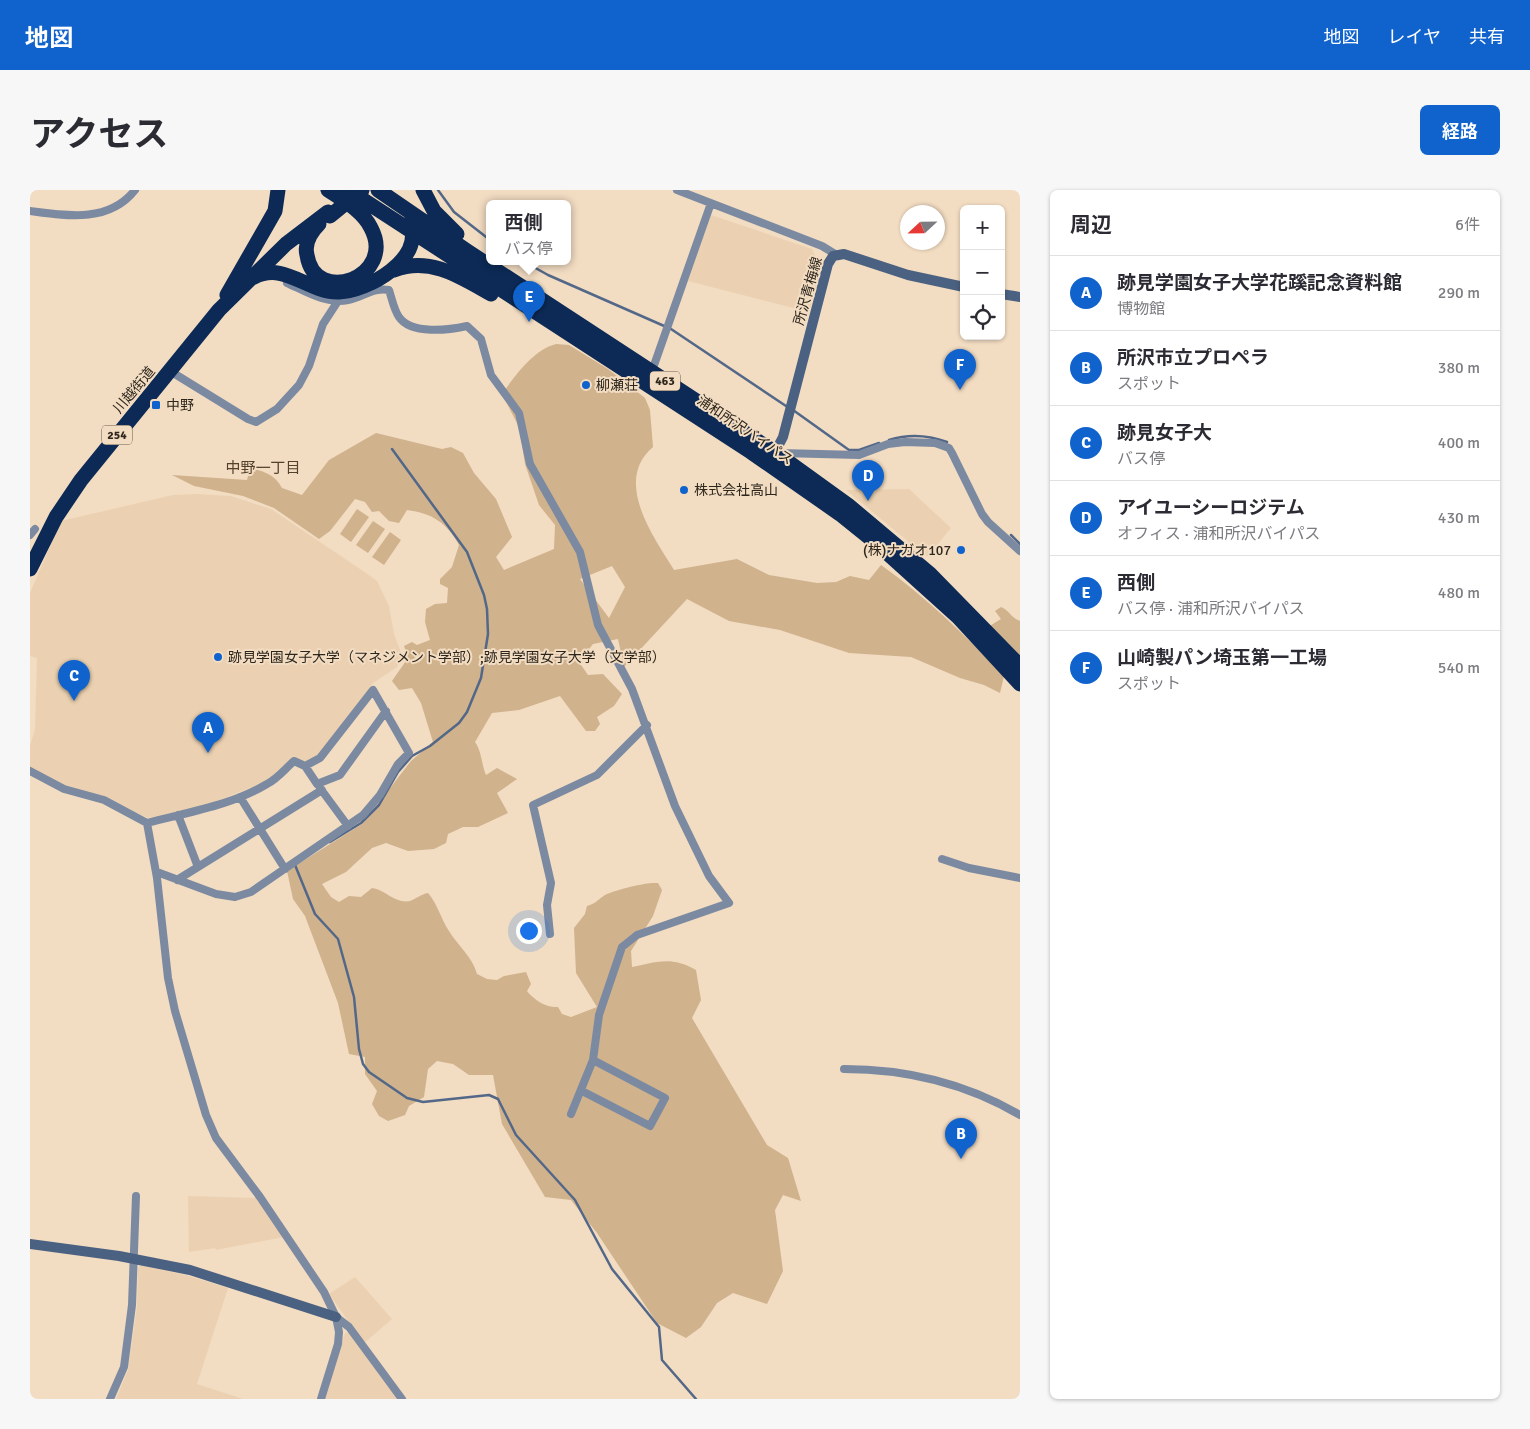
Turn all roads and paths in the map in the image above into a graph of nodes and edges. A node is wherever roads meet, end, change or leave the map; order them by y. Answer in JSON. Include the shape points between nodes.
{"nodes":[{"id":1,"x":136,"y":190,"type":"edge"},
{"id":2,"x":278,"y":190,"type":"edge"},
{"id":3,"x":328,"y":190,"type":"edge"},
{"id":4,"x":348,"y":190,"type":"edge"},
{"id":5,"x":355,"y":190,"type":"edge"},
{"id":6,"x":362,"y":190,"type":"edge"},
{"id":7,"x":378,"y":190,"type":"edge"},
{"id":8,"x":394,"y":190,"type":"edge"},
{"id":9,"x":423,"y":190,"type":"edge"},
{"id":10,"x":676,"y":190,"type":"edge"},
{"id":11,"x":371,"y":197,"type":"edge"},
{"id":12,"x":710,"y":203,"type":"junction"},
{"id":13,"x":30,"y":211,"type":"edge"},
{"id":14,"x":328,"y":212,"type":"junction"},
{"id":15,"x":412,"y":232,"type":"junction"},
{"id":16,"x":460,"y":236,"type":"junction"},
{"id":17,"x":835,"y":254,"type":"junction"},
{"id":18,"x":486,"y":256,"type":"edge"},
{"id":19,"x":486,"y":262,"type":"edge"},
{"id":20,"x":490,"y":265,"type":"edge"},
{"id":21,"x":499,"y":265,"type":"edge"},
{"id":22,"x":391,"y":271,"type":"junction"},
{"id":23,"x":250,"y":279,"type":"junction"},
{"id":24,"x":287,"y":283,"type":"dead end"},
{"id":25,"x":960,"y":286,"type":"edge"},
{"id":26,"x":1005,"y":295,"type":"edge"},
{"id":27,"x":1020,"y":297,"type":"edge"},
{"id":28,"x":338,"y":301,"type":"junction"},
{"id":29,"x":222,"y":306,"type":"junction"},
{"id":30,"x":555,"y":308,"type":"junction"},
{"id":31,"x":600,"y":354,"type":"junction"},
{"id":32,"x":170,"y":371,"type":"junction"},
{"id":33,"x":652,"y":372,"type":"junction"},
{"id":34,"x":772,"y":458,"type":"junction"},
{"id":35,"x":34,"y":548,"type":"edge"},
{"id":36,"x":1020,"y":550,"type":"edge"},
{"id":37,"x":30,"y":569,"type":"edge"},
{"id":38,"x":1020,"y":666,"type":"edge"},
{"id":39,"x":1020,"y":684,"type":"edge"},
{"id":40,"x":386,"y":711,"type":"junction"},
{"id":41,"x":647,"y":725,"type":"junction"},
{"id":42,"x":305,"y":766,"type":"junction"},
{"id":43,"x":30,"y":771,"type":"edge"},
{"id":44,"x":319,"y":787,"type":"junction"},
{"id":45,"x":240,"y":797,"type":"junction"},
{"id":46,"x":178,"y":815,"type":"junction"},
{"id":47,"x":147,"y":823,"type":"junction"},
{"id":48,"x":348,"y":826,"type":"junction"},
{"id":49,"x":260,"y":829,"type":"junction"},
{"id":50,"x":942,"y":859,"type":"dead end"},
{"id":51,"x":198,"y":867,"type":"junction"},
{"id":52,"x":285,"y":869,"type":"junction"},
{"id":53,"x":157,"y":872,"type":"junction"},
{"id":54,"x":1020,"y":878,"type":"edge"},
{"id":55,"x":177,"y":880,"type":"junction"},
{"id":56,"x":550,"y":934,"type":"dead end"},
{"id":57,"x":593,"y":1060,"type":"junction"},
{"id":58,"x":844,"y":1069,"type":"dead end"},
{"id":59,"x":582,"y":1091,"type":"junction"},
{"id":60,"x":572,"y":1114,"type":"dead end"},
{"id":61,"x":1020,"y":1116,"type":"edge"},
{"id":62,"x":136,"y":1196,"type":"dead end"},
{"id":63,"x":30,"y":1244,"type":"edge"},
{"id":64,"x":134,"y":1259,"type":"junction"},
{"id":65,"x":336,"y":1317,"type":"junction"},
{"id":66,"x":110,"y":1399,"type":"edge"},
{"id":67,"x":321,"y":1399,"type":"edge"},
{"id":68,"x":402,"y":1399,"type":"edge"}],
"edges":[{"from":1,"to":13,"type":"street","via":[[122,204],[101,213],[82,216]]},
{"from":2,"to":29,"type":"highway","via":[[275,211]]},
{"from":3,"to":14,"type":"highway","via":[[362,216],[375,237],[373,260],[359,277],[346,282],[333,282],[321,277],[308,261],[306,250],[311,234]]},
{"from":4,"to":11,"type":"highway","name":"浦和所沢バイパス","number":"254"},
{"from":4,"to":14,"type":"highway","name":"川越街道","number":"254"},
{"from":5,"to":11,"type":"highway"},
{"from":5,"to":14,"type":"highway","name":"川越街道","number":"254"},
{"from":6,"to":14,"type":"highway","bridge":true},
{"from":7,"to":19,"type":"highway","name":"浦和所沢バイパス","number":"463"},
{"from":8,"to":16,"type":"highway"},
{"from":9,"to":16,"type":"highway","via":[[434,210]]},
{"from":10,"to":12,"type":"street"},
{"from":11,"to":15,"type":"highway","name":"浦和所沢バイパス","number":"463"},
{"from":12,"to":17,"type":"street"},
{"from":12,"to":33,"type":"street"},
{"from":14,"to":23,"type":"highway","name":"川越街道","number":"254","via":[[286,244]]},
{"from":14,"to":29,"type":"highway","name":"川越街道","number":"254","via":[[268,254]]},
{"from":15,"to":22,"type":"highway","via":[[408,252]]},
{"from":15,"to":31,"type":"highway","name":"浦和所沢バイパス","number":"463"},
{"from":16,"to":18,"type":"highway"},
{"from":17,"to":25,"type":"main road","name":"所沢青梅線"},
{"from":17,"to":34,"type":"main road","name":"所沢青梅線","via":[[828,264],[784,437]]},
{"from":20,"to":30,"type":"highway","name":"浦和所沢バイパス","number":"463"},
{"from":21,"to":30,"type":"highway"},
{"from":22,"to":23,"type":"highway","via":[[367,284],[338,292],[312,286],[278,271],[261,273]]},
{"from":22,"to":31,"type":"highway","via":[[420,264],[444,270]]},
{"from":23,"to":29,"type":"highway","name":"川越街道","number":"254"},
{"from":24,"to":28,"type":"street","via":[[318,297]]},
{"from":26,"to":27,"type":"main road"},
{"from":28,"to":32,"type":"street","via":[[323,324],[299,385],[277,409],[256,422]]},
{"from":28,"to":41,"type":"street","via":[[379,288],[389,290],[398,316],[404,322],[434,331],[467,326],[481,339],[491,375],[519,412],[533,472],[580,552],[604,638]]},
{"from":29,"to":32,"type":"highway","name":"川越街道","number":"254"},
{"from":30,"to":33,"type":"highway","name":"浦和所沢バイパス","number":"463"},
{"from":31,"to":34,"type":"highway","name":"浦和所沢バイパス","number":"463"},
{"from":32,"to":35,"type":"highway","name":"川越街道","number":"254","via":[[81,480]]},
{"from":33,"to":34,"type":"highway","name":"浦和所沢バイパス","number":"463"},
{"from":34,"to":36,"type":"street","via":[[859,455],[888,444],[904,442],[943,445],[952,453],[988,522]]},
{"from":34,"to":38,"type":"highway","name":"浦和所沢バイパス","number":"463","via":[[848,505],[930,574]]},
{"from":34,"to":39,"type":"highway","name":"浦和所沢バイパス","number":"463","via":[[876,543],[958,617]]},
{"from":35,"to":37,"type":"highway","name":"川越街道","number":"254"},
{"from":40,"to":42,"type":"street","via":[[373,690],[320,758]]},
{"from":40,"to":44,"type":"street","via":[[340,775]]},
{"from":40,"to":48,"type":"street","via":[[409,753],[398,764],[380,795],[363,815]]},
{"from":41,"to":56,"type":"street","via":[[597,775],[533,806],[551,883],[547,905]]},
{"from":41,"to":57,"type":"street","via":[[675,806],[709,876],[729,903],[629,940],[622,947],[599,1015]]},
{"from":42,"to":44,"type":"street"},
{"from":42,"to":45,"type":"street","via":[[294,762],[269,783]]},
{"from":43,"to":47,"type":"street","via":[[64,789],[104,800]]},
{"from":44,"to":48,"type":"street"},
{"from":44,"to":49,"type":"street"},
{"from":45,"to":46,"type":"street","via":[[209,809]]},
{"from":45,"to":49,"type":"street"},
{"from":46,"to":47,"type":"street"},
{"from":46,"to":51,"type":"street"},
{"from":47,"to":53,"type":"street"},
{"from":48,"to":52,"type":"street"},
{"from":49,"to":51,"type":"street"},
{"from":49,"to":52,"type":"street"},
{"from":50,"to":54,"type":"street","via":[[968,868]]},
{"from":51,"to":55,"type":"street"},
{"from":52,"to":55,"type":"street","via":[[251,892],[234,897]]},
{"from":53,"to":55,"type":"street"},
{"from":53,"to":65,"type":"street","via":[[175,1011],[206,1115],[216,1138],[324,1292]]},
{"from":57,"to":59,"type":"street"},
{"from":57,"to":59,"type":"street","via":[[665,1098],[650,1126]]},
{"from":58,"to":61,"type":"street","via":[[872,1069],[939,1082],[985,1096]]},
{"from":59,"to":60,"type":"street"},
{"from":62,"to":64,"type":"street"},
{"from":63,"to":64,"type":"main road"},
{"from":64,"to":65,"type":"main road","via":[[190,1270]]},
{"from":64,"to":66,"type":"street","via":[[124,1367]]},
{"from":65,"to":67,"type":"street","via":[[338,1344]]},
{"from":65,"to":68,"type":"street","via":[[349,1328]]}]}
